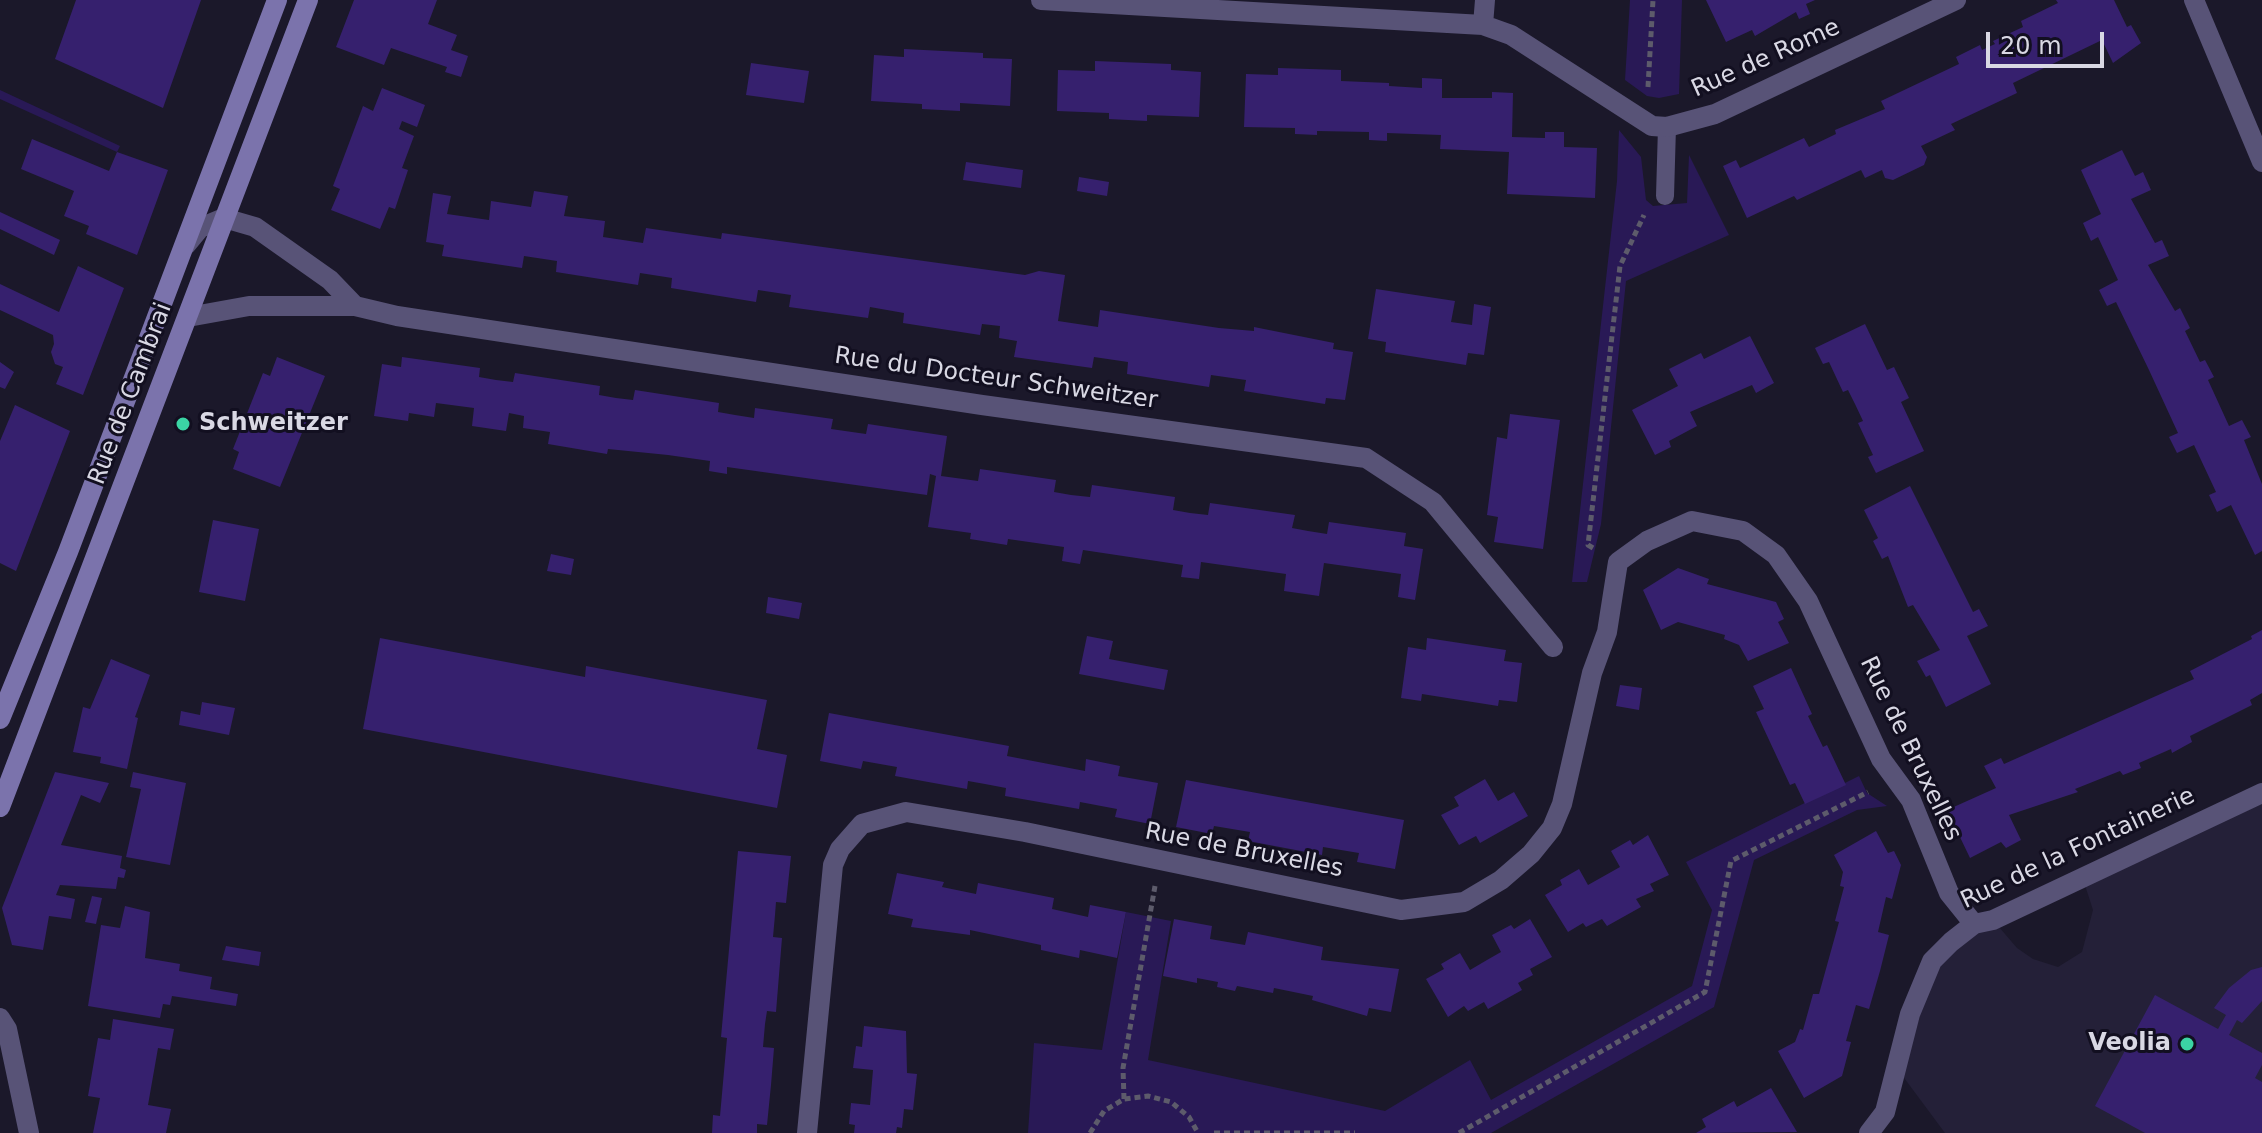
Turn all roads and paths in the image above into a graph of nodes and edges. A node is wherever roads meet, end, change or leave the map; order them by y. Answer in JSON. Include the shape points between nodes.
{"nodes":[{"id":1,"x":277,"y":0,"type":"edge"},
{"id":2,"x":308,"y":0,"type":"edge"},
{"id":3,"x":1041,"y":0,"type":"edge"},
{"id":4,"x":1485,"y":0,"type":"edge"},
{"id":5,"x":1653,"y":0,"type":"edge"},
{"id":6,"x":1956,"y":0,"type":"edge"},
{"id":7,"x":2194,"y":0,"type":"edge"},
{"id":8,"x":1483,"y":25,"type":"junction"},
{"id":9,"x":1640,"y":119,"type":"junction"},
{"id":10,"x":1667,"y":127,"type":"junction"},
{"id":11,"x":2262,"y":162,"type":"edge"},
{"id":12,"x":1665,"y":196,"type":"joint"},
{"id":13,"x":224,"y":218,"type":"junction"},
{"id":14,"x":183,"y":249,"type":"junction"},
{"id":15,"x":355,"y":306,"type":"junction"},
{"id":16,"x":188,"y":317,"type":"junction"},
{"id":17,"x":1618,"y":562,"type":"junction"},
{"id":18,"x":1553,"y":647,"type":"dead end"},
{"id":19,"x":0,"y":719,"type":"edge"},
{"id":20,"x":1895,"y":780,"type":"junction"},
{"id":21,"x":2262,"y":793,"type":"edge"},
{"id":22,"x":0,"y":807,"type":"edge"},
{"id":23,"x":1161,"y":862,"type":"junction"},
{"id":24,"x":1974,"y":924,"type":"junction"},
{"id":25,"x":0,"y":1018,"type":"edge"},
{"id":26,"x":1124,"y":1099,"type":"junction"},
{"id":27,"x":29,"y":1133,"type":"edge"},
{"id":28,"x":807,"y":1133,"type":"edge"},
{"id":29,"x":1090,"y":1133,"type":"edge"},
{"id":30,"x":1198,"y":1133,"type":"edge"},
{"id":31,"x":1214,"y":1133,"type":"edge"},
{"id":32,"x":1355,"y":1133,"type":"edge"},
{"id":33,"x":1459,"y":1133,"type":"edge"},
{"id":34,"x":1869,"y":1133,"type":"edge"}],
"edges":[{"from":1,"to":14,"type":"main road","name":"Rue de Cambrai"},
{"from":2,"to":13,"type":"main road","name":"Rue de Cambrai"},
{"from":3,"to":8,"type":"street"},
{"from":4,"to":8,"type":"street"},
{"from":5,"to":9,"type":"path","via":[[1647,96]]},
{"from":6,"to":10,"type":"street","name":"Rue de Rome","via":[[1715,114]]},
{"from":7,"to":11,"type":"street"},
{"from":8,"to":9,"type":"street","via":[[1511,35]]},
{"from":9,"to":10,"type":"street"},
{"from":10,"to":12,"type":"lane"},
{"from":12,"to":17,"type":"path","via":[[1645,214],[1620,266],[1588,545]]},
{"from":13,"to":14,"type":"street","via":[[200,228]]},
{"from":13,"to":15,"type":"street","via":[[255,227],[330,280]]},
{"from":13,"to":16,"type":"main road","name":"Rue de Cambrai"},
{"from":14,"to":19,"type":"main road","name":"Rue de Cambrai"},
{"from":15,"to":16,"type":"street","name":"Rue du Docteur Schweitzer","via":[[249,306]]},
{"from":15,"to":18,"type":"street","name":"Rue du Docteur Schweitzer","via":[[982,405],[1366,458],[1433,502]]},
{"from":16,"to":22,"type":"main road","name":"Rue de Cambrai"},
{"from":17,"to":20,"type":"street","name":"Rue de Bruxelles","via":[[1647,541],[1692,521],[1743,531],[1776,555],[1808,601]]},
{"from":17,"to":23,"type":"street","name":"Rue de Bruxelles","via":[[1607,632],[1592,673],[1562,804],[1545,837],[1501,880],[1464,902],[1401,910]]},
{"from":20,"to":24,"type":"street","name":"Rue de Bruxelles","via":[[1911,800],[1949,893]]},
{"from":20,"to":33,"type":"path","via":[[1731,861],[1705,992]]},
{"from":21,"to":24,"type":"street","name":"Rue de la Fontainerie","via":[[1993,920]]},
{"from":23,"to":26,"type":"path","via":[[1123,1068]]},
{"from":23,"to":28,"type":"street","name":"Rue de Bruxelles","via":[[906,812],[862,824],[833,865]]},
{"from":24,"to":34,"type":"street","name":"Rue de la Fontainerie","via":[[1932,961],[1910,1014],[1885,1112]]},
{"from":25,"to":27,"type":"street","via":[[7,1029]]},
{"from":26,"to":29,"type":"path","via":[[1104,1111]]},
{"from":26,"to":30,"type":"path","via":[[1148,1096],[1171,1102]]},
{"from":31,"to":32,"type":"path"}]}
